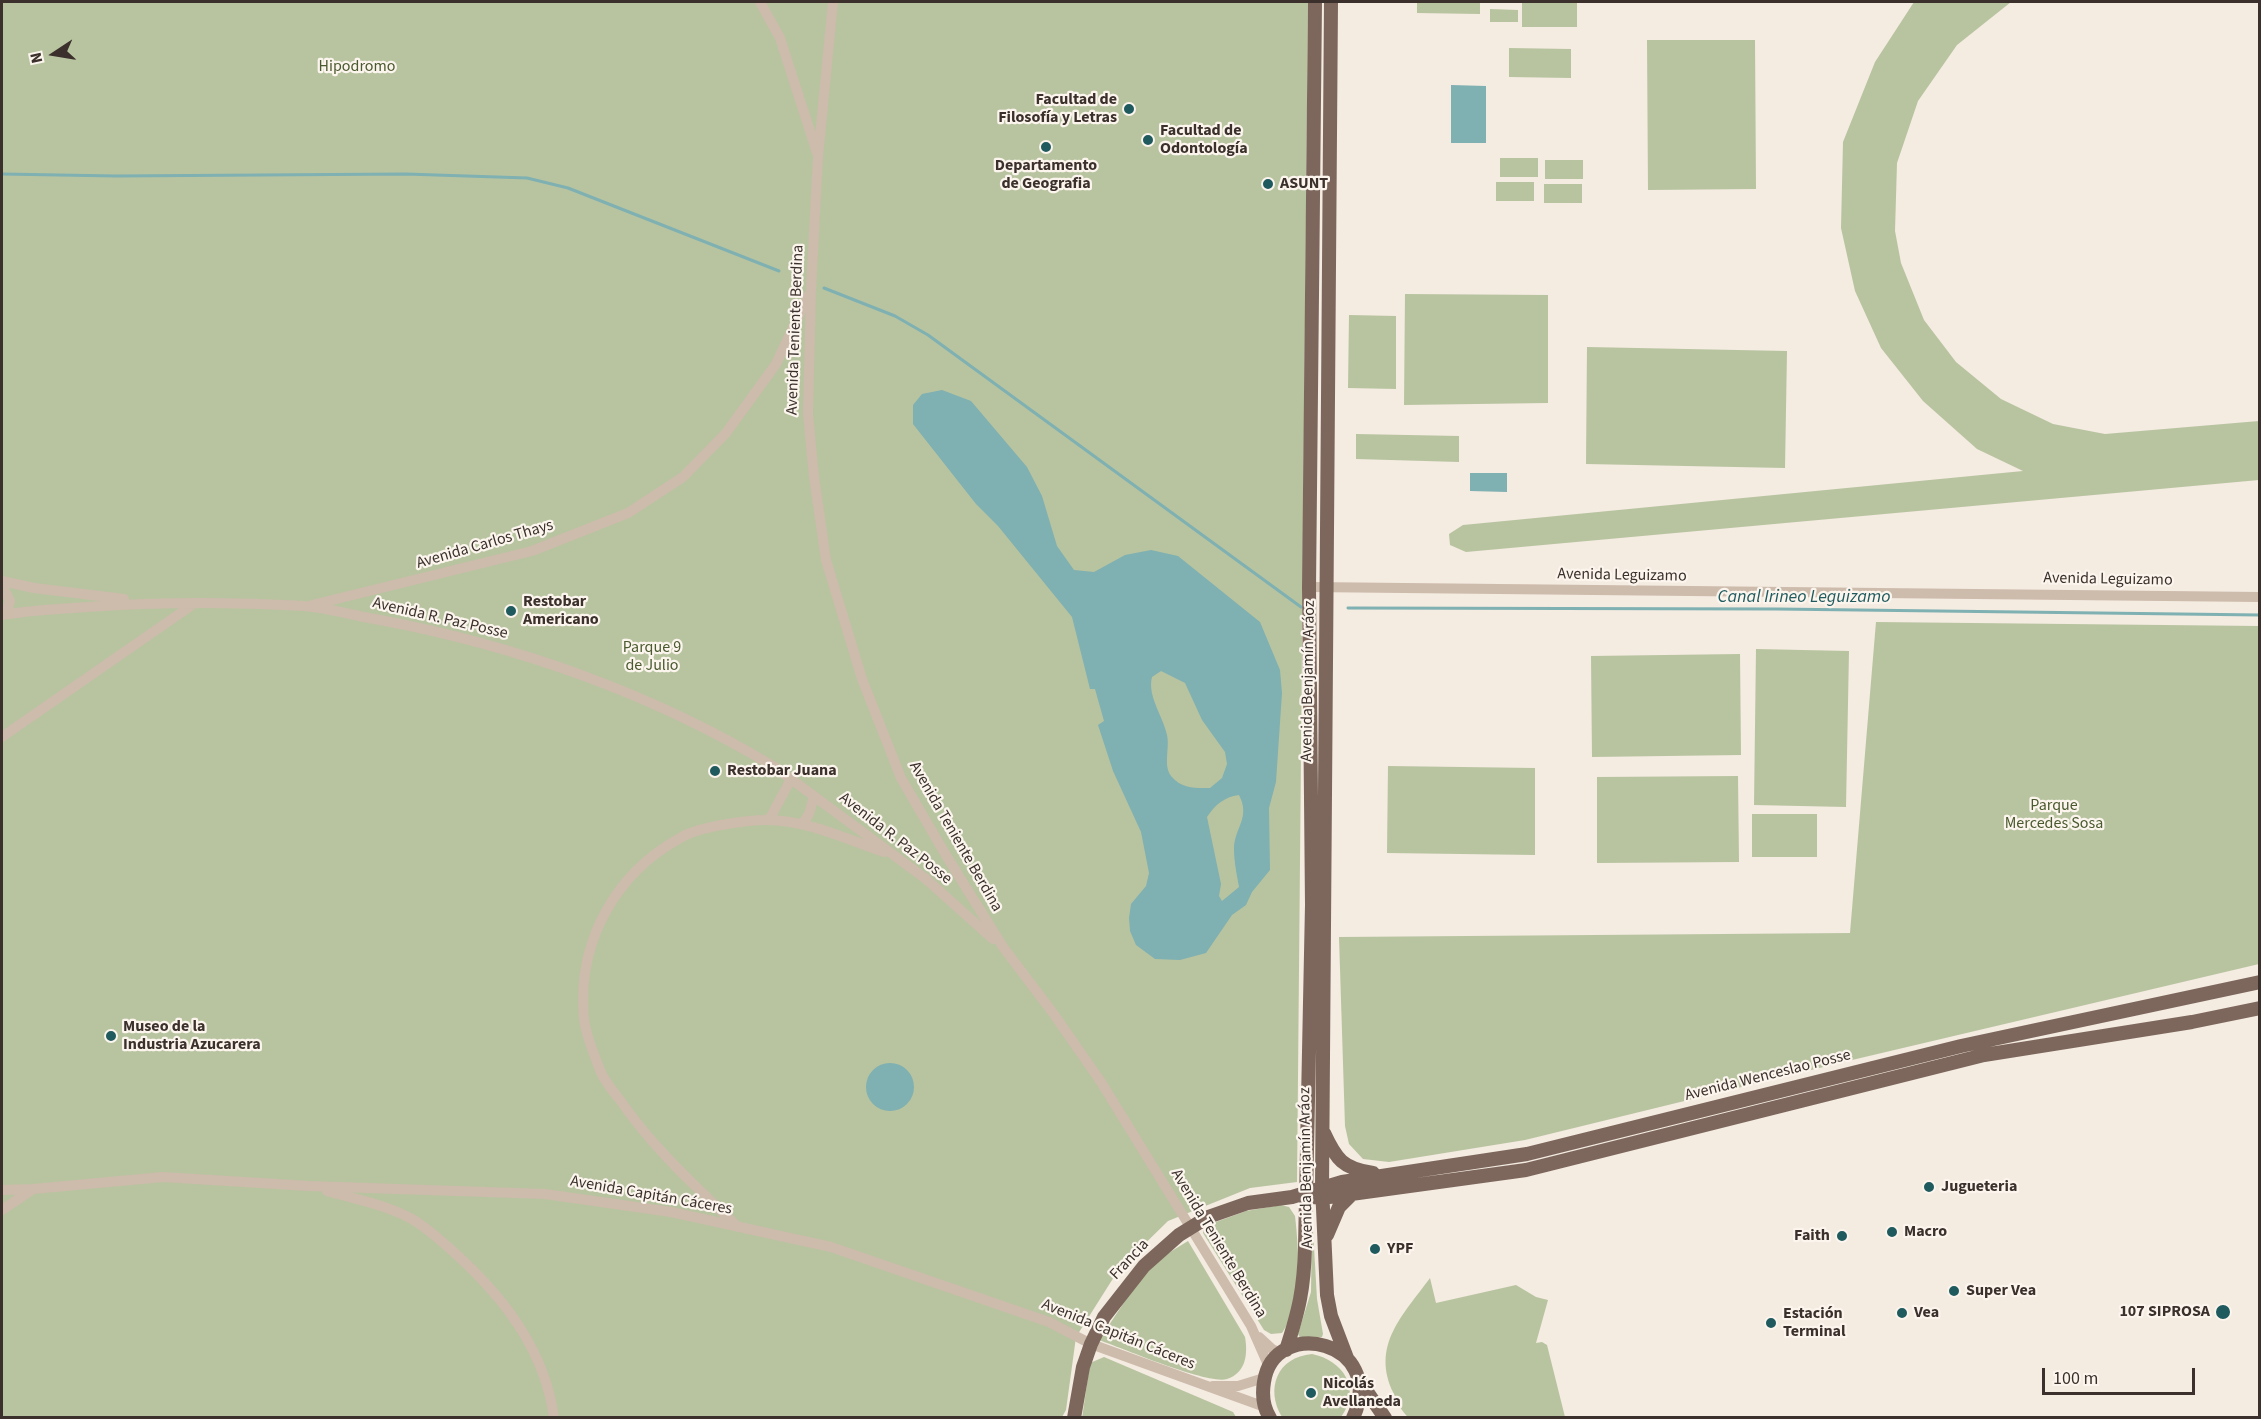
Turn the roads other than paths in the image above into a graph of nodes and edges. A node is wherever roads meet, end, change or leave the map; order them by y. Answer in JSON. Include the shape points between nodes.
{"nodes":[{"id":1,"x":760,"y":2,"type":"edge"},
{"id":2,"x":833,"y":2,"type":"edge"},
{"id":3,"x":1315,"y":2,"type":"edge"},
{"id":4,"x":1331,"y":2,"type":"edge"},
{"id":5,"x":818,"y":157,"type":"junction"},
{"id":6,"x":811,"y":290,"type":"junction"},
{"id":7,"x":2,"y":583,"type":"edge"},
{"id":8,"x":1309,"y":587,"type":"junction"},
{"id":9,"x":1327,"y":587,"type":"junction"},
{"id":10,"x":2259,"y":597,"type":"edge"},
{"id":11,"x":148,"y":603,"type":"junction"},
{"id":12,"x":195,"y":603,"type":"junction"},
{"id":13,"x":306,"y":607,"type":"junction"},
{"id":14,"x":2,"y":614,"type":"edge"},
{"id":15,"x":2,"y":737,"type":"edge"},
{"id":16,"x":791,"y":779,"type":"junction"},
{"id":17,"x":814,"y":796,"type":"junction"},
{"id":18,"x":769,"y":820,"type":"junction"},
{"id":19,"x":802,"y":824,"type":"junction"},
{"id":20,"x":896,"y":856,"type":"junction"},
{"id":21,"x":1003,"y":947,"type":"junction"},
{"id":22,"x":2259,"y":982,"type":"edge"},
{"id":23,"x":2259,"y":1008,"type":"edge"},
{"id":24,"x":1321,"y":1126,"type":"junction"},
{"id":25,"x":1387,"y":1174,"type":"junction"},
{"id":26,"x":309,"y":1186,"type":"junction"},
{"id":27,"x":33,"y":1189,"type":"junction"},
{"id":28,"x":2,"y":1190,"type":"edge"},
{"id":29,"x":1322,"y":1192,"type":"junction"},
{"id":30,"x":1306,"y":1193,"type":"junction"},
{"id":31,"x":1353,"y":1193,"type":"junction"},
{"id":32,"x":1284,"y":1199,"type":"joint"},
{"id":33,"x":2,"y":1210,"type":"edge"},
{"id":34,"x":738,"y":1227,"type":"junction"},
{"id":35,"x":1190,"y":1227,"type":"junction"},
{"id":36,"x":1324,"y":1248,"type":"junction"},
{"id":37,"x":1254,"y":1333,"type":"junction"},
{"id":38,"x":1091,"y":1344,"type":"junction"},
{"id":39,"x":1284,"y":1351,"type":"junction"},
{"id":40,"x":1347,"y":1358,"type":"junction"},
{"id":41,"x":1266,"y":1372,"type":"junction"},
{"id":42,"x":1359,"y":1379,"type":"junction"},
{"id":43,"x":1201,"y":1385,"type":"junction"},
{"id":44,"x":1266,"y":1414,"type":"edge"},
{"id":45,"x":554,"y":1418,"type":"edge"},
{"id":46,"x":1074,"y":1418,"type":"edge"},
{"id":47,"x":1353,"y":1418,"type":"edge"},
{"id":48,"x":1385,"y":1418,"type":"edge"}],
"edges":[{"from":1,"to":5,"type":"street","via":[[780,38]]},
{"from":2,"to":5,"type":"street","name":"Avenida Teniente Berdina"},
{"from":3,"to":8,"type":"main road","name":"Avenida Benjamín Aráoz"},
{"from":4,"to":9,"type":"main road","name":"Avenida Benjamín Aráoz"},
{"from":5,"to":6,"type":"street","name":"Avenida Teniente Berdina"},
{"from":6,"to":13,"type":"street","name":"Avenida Carlos Thays","via":[[776,364],[726,433],[662,492],[628,513],[532,551]]},
{"from":6,"to":21,"type":"street","name":"Avenida Teniente Berdina","via":[[808,414],[826,560],[862,679],[901,778]]},
{"from":7,"to":11,"type":"street"},
{"from":7,"to":14,"type":"street","via":[[10,601]]},
{"from":8,"to":9,"type":"street","name":"Avenida Leguizamo"},
{"from":8,"to":30,"type":"main road","name":"Avenida Benjamín Aráoz","via":[[1312,905]]},
{"from":9,"to":10,"type":"street","name":"Avenida Leguizamo"},
{"from":9,"to":24,"type":"main road","name":"Avenida Benjamín Aráoz"},
{"from":11,"to":12,"type":"street","name":"Avenida R. Paz Posse"},
{"from":11,"to":14,"type":"street","name":"Avenida R. Paz Posse"},
{"from":12,"to":13,"type":"street","name":"Avenida R. Paz Posse"},
{"from":12,"to":15,"type":"street"},
{"from":13,"to":16,"type":"street","name":"Avenida R. Paz Posse","via":[[421,628],[502,647],[555,665],[683,716]]},
{"from":16,"to":17,"type":"street","name":"Avenida R. Paz Posse"},
{"from":16,"to":18,"type":"street"},
{"from":17,"to":19,"type":"street"},
{"from":17,"to":20,"type":"street","name":"Avenida R. Paz Posse"},
{"from":18,"to":19,"type":"street"},
{"from":18,"to":34,"type":"street","via":[[718,826],[684,836],[656,854],[629,878],[606,908],[590,944],[583,982],[584,1020],[601,1072],[636,1125]]},
{"from":19,"to":20,"type":"street"},
{"from":20,"to":21,"type":"street","name":"Avenida R. Paz Posse"},
{"from":21,"to":35,"type":"street","name":"Avenida Teniente Berdina","via":[[1101,1082]]},
{"from":22,"to":25,"type":"main road","name":"Avenida Wenceslao Posse","via":[[1960,1046],[1527,1154]]},
{"from":23,"to":31,"type":"main road","via":[[1984,1055],[1526,1170]]},
{"from":24,"to":25,"type":"main road","via":[[1343,1164],[1358,1171]]},
{"from":24,"to":29,"type":"main road","name":"Avenida Benjamín Aráoz"},
{"from":25,"to":29,"type":"main road","name":"Avenida Wenceslao Posse"},
{"from":26,"to":27,"type":"street","name":"Avenida Capitán Cáceres","via":[[163,1177]]},
{"from":26,"to":34,"type":"street","name":"Avenida Capitán Cáceres","via":[[545,1194],[671,1212]]},
{"from":26,"to":45,"type":"street","via":[[411,1218],[472,1269],[514,1316],[530,1344],[544,1374]]},
{"from":27,"to":28,"type":"street","name":"Avenida Capitán Cáceres"},
{"from":27,"to":33,"type":"street"},
{"from":29,"to":30,"type":"main road","name":"Avenida Wenceslao Posse"},
{"from":29,"to":31,"type":"main road"},
{"from":29,"to":36,"type":"main road","name":"Avenida Benjamín Aráoz"},
{"from":30,"to":32,"type":"main road","name":"Avenida Wenceslao Posse"},
{"from":30,"to":39,"type":"main road","name":"Avenida Benjamín Aráoz","via":[[1304,1280],[1300,1307]]},
{"from":31,"to":36,"type":"main road","via":[[1335,1213]]},
{"from":32,"to":35,"type":"main road","name":"Francia","via":[[1248,1203]]},
{"from":34,"to":38,"type":"street","name":"Avenida Capitán Cáceres","via":[[831,1247],[1049,1322]]},
{"from":35,"to":37,"type":"street","name":"Avenida Teniente Berdina"},
{"from":35,"to":38,"type":"main road","name":"Francia","via":[[1127,1286],[1104,1317]]},
{"from":36,"to":40,"type":"main road","name":"Avenida Benjamín Aráoz","via":[[1331,1316]]},
{"from":37,"to":39,"type":"street","via":[[1267,1346]]},
{"from":37,"to":41,"type":"street","name":"Avenida Teniente Berdina"},
{"from":38,"to":43,"type":"street","name":"Avenida Capitán Cáceres"},
{"from":38,"to":46,"type":"main road","name":"Francia"},
{"from":39,"to":40,"type":"main road","via":[[1311,1342],[1324,1344]]},
{"from":39,"to":41,"type":"main road"},
{"from":40,"to":42,"type":"main road","name":"Avenida Benjamín Aráoz"},
{"from":41,"to":43,"type":"street","via":[[1238,1386]]},
{"from":41,"to":44,"type":"main road","via":[[1262,1393]]},
{"from":42,"to":47,"type":"main road","via":[[1359,1406]]},
{"from":42,"to":48,"type":"main road","name":"Avenida Benjamín Aráoz"},
{"from":43,"to":44,"type":"street","name":"Avenida Capitán Cáceres"}]}
